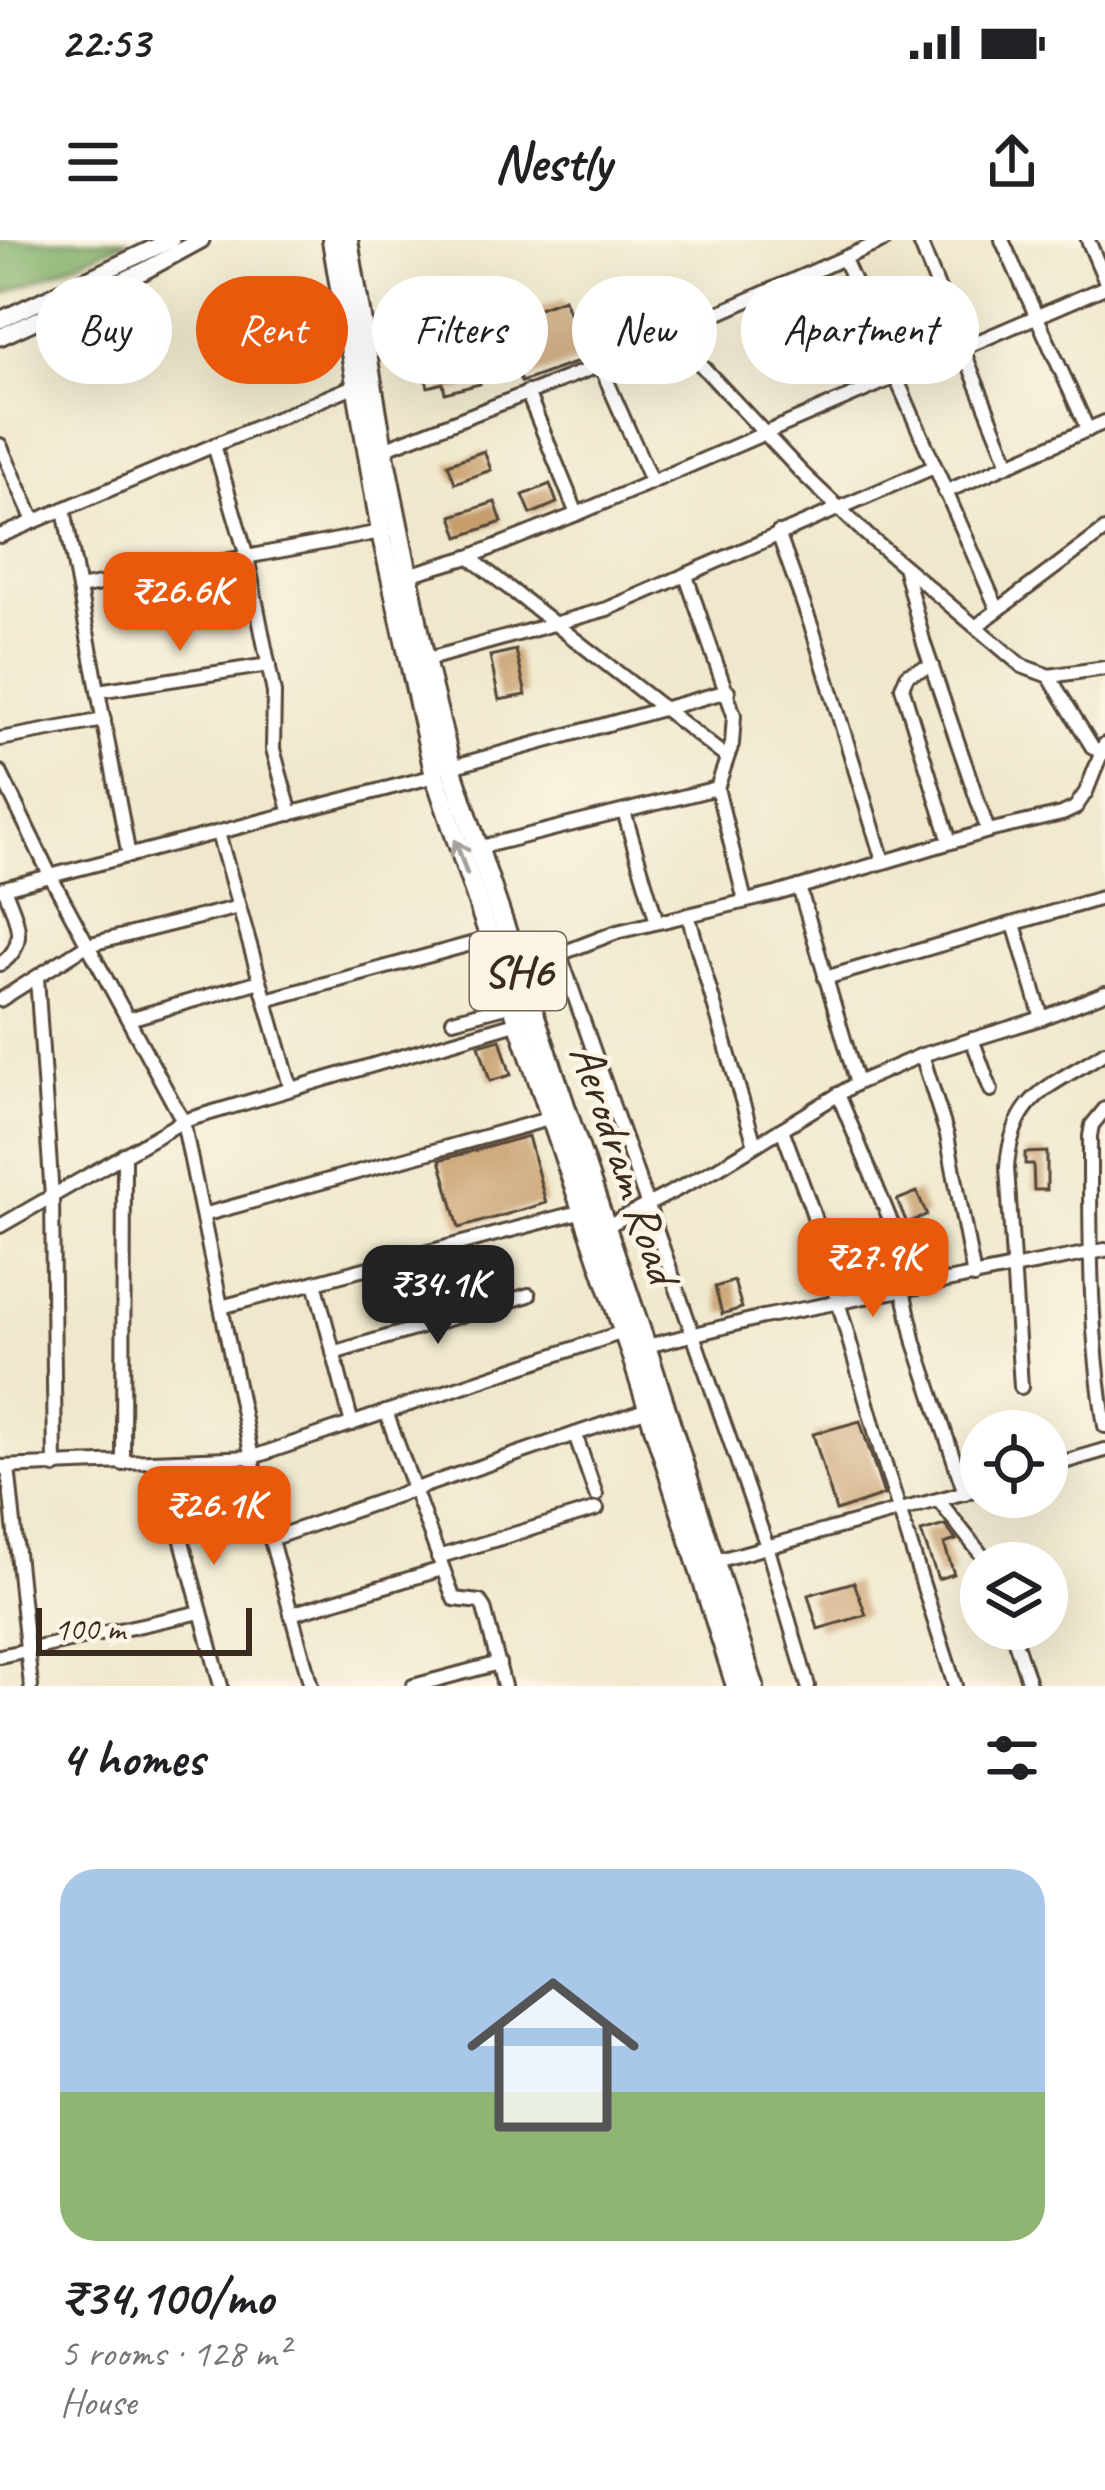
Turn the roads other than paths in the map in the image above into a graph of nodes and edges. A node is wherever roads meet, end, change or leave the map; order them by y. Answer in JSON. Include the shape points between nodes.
{"nodes":[{"id":1,"x":171,"y":240,"type":"edge"},
{"id":2,"x":201,"y":240,"type":"edge"},
{"id":3,"x":332,"y":240,"type":"edge"},
{"id":4,"x":348,"y":240,"type":"edge"},
{"id":5,"x":885,"y":240,"type":"edge"},
{"id":6,"x":919,"y":240,"type":"edge"},
{"id":7,"x":1002,"y":240,"type":"edge"},
{"id":8,"x":1088,"y":240,"type":"edge"},
{"id":9,"x":844,"y":259,"type":"junction"},
{"id":10,"x":851,"y":276,"type":"edge"},
{"id":11,"x":933,"y":276,"type":"edge"},
{"id":12,"x":1105,"y":283,"type":"edge"},
{"id":13,"x":1082,"y":298,"type":"junction"},
{"id":14,"x":1105,"y":304,"type":"edge"},
{"id":15,"x":717,"y":314,"type":"edge"},
{"id":16,"x":1037,"y":316,"type":"junction"},
{"id":17,"x":0,"y":320,"type":"edge"},
{"id":18,"x":0,"y":337,"type":"edge"},
{"id":19,"x":979,"y":341,"type":"edge"},
{"id":20,"x":572,"y":375,"type":"edge"},
{"id":21,"x":717,"y":383,"type":"edge"},
{"id":22,"x":609,"y":384,"type":"edge"},
{"id":23,"x":878,"y":384,"type":"edge"},
{"id":24,"x":898,"y":384,"type":"edge"},
{"id":25,"x":977,"y":384,"type":"edge"},
{"id":26,"x":356,"y":385,"type":"junction"},
{"id":27,"x":527,"y":392,"type":"junction"},
{"id":28,"x":1105,"y":422,"type":"edge"},
{"id":29,"x":1088,"y":430,"type":"junction"},
{"id":30,"x":762,"y":432,"type":"junction"},
{"id":31,"x":214,"y":445,"type":"junction"},
{"id":32,"x":0,"y":446,"type":"edge"},
{"id":33,"x":376,"y":452,"type":"junction"},
{"id":34,"x":1009,"y":464,"type":"junction"},
{"id":35,"x":934,"y":467,"type":"junction"},
{"id":36,"x":651,"y":481,"type":"junction"},
{"id":37,"x":945,"y":492,"type":"junction"},
{"id":38,"x":837,"y":507,"type":"junction"},
{"id":39,"x":64,"y":509,"type":"junction"},
{"id":40,"x":577,"y":514,"type":"junction"},
{"id":41,"x":34,"y":521,"type":"junction"},
{"id":42,"x":1105,"y":530,"type":"edge"},
{"id":43,"x":381,"y":532,"type":"junction"},
{"id":44,"x":778,"y":533,"type":"junction"},
{"id":45,"x":0,"y":536,"type":"edge"},
{"id":46,"x":247,"y":557,"type":"junction"},
{"id":47,"x":469,"y":557,"type":"junction"},
{"id":48,"x":904,"y":570,"type":"junction"},
{"id":49,"x":408,"y":574,"type":"junction"},
{"id":50,"x":686,"y":576,"type":"junction"},
{"id":51,"x":79,"y":588,"type":"junction"},
{"id":52,"x":997,"y":608,"type":"junction"},
{"id":53,"x":978,"y":625,"type":"junction"},
{"id":54,"x":557,"y":626,"type":"junction"},
{"id":55,"x":424,"y":660,"type":"junction"},
{"id":56,"x":268,"y":664,"type":"junction"},
{"id":57,"x":932,"y":666,"type":"junction"},
{"id":58,"x":1105,"y":668,"type":"edge"},
{"id":59,"x":1049,"y":676,"type":"junction"},
{"id":60,"x":98,"y":691,"type":"junction"},
{"id":61,"x":728,"y":692,"type":"junction"},
{"id":62,"x":666,"y":709,"type":"junction"},
{"id":63,"x":104,"y":720,"type":"junction"},
{"id":64,"x":0,"y":739,"type":"edge"},
{"id":65,"x":1104,"y":750,"type":"edge"},
{"id":66,"x":725,"y":757,"type":"junction"},
{"id":67,"x":0,"y":772,"type":"edge"},
{"id":68,"x":443,"y":772,"type":"junction"},
{"id":69,"x":717,"y":788,"type":"junction"},
{"id":70,"x":5,"y":793,"type":"edge"},
{"id":71,"x":624,"y":812,"type":"junction"},
{"id":72,"x":291,"y":814,"type":"junction"},
{"id":73,"x":988,"y":831,"type":"junction"},
{"id":74,"x":218,"y":833,"type":"junction"},
{"id":75,"x":950,"y":842,"type":"junction"},
{"id":76,"x":478,"y":848,"type":"junction"},
{"id":77,"x":129,"y":856,"type":"junction"},
{"id":78,"x":883,"y":861,"type":"junction"},
{"id":79,"x":51,"y":877,"type":"junction"},
{"id":80,"x":799,"y":887,"type":"junction"},
{"id":81,"x":2,"y":888,"type":"edge"},
{"id":82,"x":1105,"y":896,"type":"edge"},
{"id":83,"x":745,"y":902,"type":"junction"},
{"id":84,"x":239,"y":907,"type":"junction"},
{"id":85,"x":688,"y":915,"type":"junction"},
{"id":86,"x":657,"y":922,"type":"junction"},
{"id":87,"x":1014,"y":924,"type":"junction"},
{"id":88,"x":489,"y":939,"type":"junction"},
{"id":89,"x":87,"y":945,"type":"junction"},
{"id":90,"x":559,"y":952,"type":"junction"},
{"id":91,"x":0,"y":964,"type":"edge"},
{"id":92,"x":518,"y":970,"type":"junction"},
{"id":93,"x":37,"y":977,"type":"junction"},
{"id":94,"x":825,"y":978,"type":"junction"},
{"id":95,"x":260,"y":981,"type":"junction"},
{"id":96,"x":1105,"y":993,"type":"edge"},
{"id":97,"x":0,"y":1000,"type":"edge"},
{"id":98,"x":266,"y":1000,"type":"junction"},
{"id":99,"x":516,"y":1013,"type":"junction"},
{"id":100,"x":1042,"y":1018,"type":"junction"},
{"id":101,"x":129,"y":1019,"type":"junction"},
{"id":102,"x":453,"y":1021,"type":"dead end"},
{"id":103,"x":973,"y":1040,"type":"junction"},
{"id":104,"x":1105,"y":1052,"type":"edge"},
{"id":105,"x":922,"y":1055,"type":"junction"},
{"id":106,"x":857,"y":1083,"type":"junction"},
{"id":107,"x":291,"y":1089,"type":"junction"},
{"id":108,"x":992,"y":1090,"type":"dead end"},
{"id":109,"x":838,"y":1094,"type":"junction"},
{"id":110,"x":1105,"y":1109,"type":"edge"},
{"id":111,"x":552,"y":1118,"type":"junction"},
{"id":112,"x":183,"y":1121,"type":"junction"},
{"id":113,"x":782,"y":1130,"type":"junction"},
{"id":114,"x":755,"y":1145,"type":"junction"},
{"id":115,"x":124,"y":1154,"type":"junction"},
{"id":116,"x":52,"y":1197,"type":"junction"},
{"id":117,"x":648,"y":1205,"type":"junction"},
{"id":118,"x":583,"y":1211,"type":"junction"},
{"id":119,"x":202,"y":1215,"type":"junction"},
{"id":120,"x":0,"y":1226,"type":"edge"},
{"id":121,"x":605,"y":1227,"type":"junction"},
{"id":122,"x":1105,"y":1250,"type":"edge"},
{"id":123,"x":1090,"y":1253,"type":"junction"},
{"id":124,"x":1012,"y":1270,"type":"junction"},
{"id":125,"x":974,"y":1277,"type":"junction"},
{"id":126,"x":315,"y":1282,"type":"junction"},
{"id":127,"x":911,"y":1289,"type":"junction"},
{"id":128,"x":529,"y":1294,"type":"dead end"},
{"id":129,"x":838,"y":1303,"type":"junction"},
{"id":130,"x":221,"y":1307,"type":"junction"},
{"id":131,"x":692,"y":1334,"type":"junction"},
{"id":132,"x":633,"y":1343,"type":"junction"},
{"id":133,"x":333,"y":1353,"type":"junction"},
{"id":134,"x":1101,"y":1382,"type":"edge"},
{"id":135,"x":1021,"y":1387,"type":"dead end"},
{"id":136,"x":648,"y":1409,"type":"junction"},
{"id":137,"x":386,"y":1412,"type":"junction"},
{"id":138,"x":352,"y":1424,"type":"junction"},
{"id":139,"x":1105,"y":1426,"type":"edge"},
{"id":140,"x":575,"y":1434,"type":"junction"},
{"id":141,"x":1105,"y":1450,"type":"edge"},
{"id":142,"x":253,"y":1457,"type":"junction"},
{"id":143,"x":1068,"y":1461,"type":"edge"},
{"id":144,"x":161,"y":1463,"type":"junction"},
{"id":145,"x":123,"y":1464,"type":"junction"},
{"id":146,"x":4,"y":1467,"type":"edge"},
{"id":147,"x":56,"y":1467,"type":"junction"},
{"id":148,"x":960,"y":1478,"type":"edge"},
{"id":149,"x":413,"y":1490,"type":"junction"},
{"id":150,"x":960,"y":1495,"type":"edge"},
{"id":151,"x":939,"y":1501,"type":"junction"},
{"id":152,"x":900,"y":1512,"type":"junction"},
{"id":153,"x":270,"y":1539,"type":"junction"},
{"id":154,"x":971,"y":1542,"type":"edge"},
{"id":155,"x":768,"y":1549,"type":"junction"},
{"id":156,"x":440,"y":1563,"type":"junction"},
{"id":157,"x":707,"y":1563,"type":"junction"},
{"id":158,"x":201,"y":1612,"type":"junction"},
{"id":159,"x":291,"y":1614,"type":"junction"},
{"id":160,"x":25,"y":1650,"type":"junction"},
{"id":161,"x":1018,"y":1650,"type":"edge"},
{"id":162,"x":0,"y":1657,"type":"edge"},
{"id":163,"x":499,"y":1664,"type":"junction"},
{"id":164,"x":742,"y":1685,"type":"edge"},
{"id":165,"x":31,"y":1686,"type":"edge"},
{"id":166,"x":221,"y":1686,"type":"edge"},
{"id":167,"x":311,"y":1686,"type":"edge"},
{"id":168,"x":413,"y":1686,"type":"edge"},
{"id":169,"x":504,"y":1686,"type":"edge"},
{"id":170,"x":808,"y":1686,"type":"edge"},
{"id":171,"x":955,"y":1686,"type":"edge"},
{"id":172,"x":1030,"y":1686,"type":"edge"}],
"edges":[{"from":1,"to":17,"type":"street"},
{"from":2,"to":18,"type":"street"},
{"from":3,"to":26,"type":"main road","name":"Aerodram Road","number":"SH6"},
{"from":4,"to":33,"type":"main road","name":"Aerodram Road","number":"SH6"},
{"from":5,"to":9,"type":"street"},
{"from":6,"to":11,"type":"street"},
{"from":7,"to":16,"type":"street"},
{"from":8,"to":12,"type":"street"},
{"from":9,"to":10,"type":"street"},
{"from":9,"to":15,"type":"street"},
{"from":12,"to":13,"type":"street"},
{"from":13,"to":14,"type":"street"},
{"from":13,"to":16,"type":"street"},
{"from":16,"to":19,"type":"street"},
{"from":16,"to":29,"type":"street"},
{"from":20,"to":27,"type":"street"},
{"from":21,"to":30,"type":"street"},
{"from":22,"to":36,"type":"street"},
{"from":23,"to":30,"type":"street"},
{"from":24,"to":35,"type":"street"},
{"from":25,"to":34,"type":"street"},
{"from":26,"to":31,"type":"street"},
{"from":26,"to":33,"type":"main road","name":"Aerodram Road","number":"SH6"},
{"from":27,"to":33,"type":"street"},
{"from":27,"to":40,"type":"street"},
{"from":28,"to":29,"type":"street"},
{"from":29,"to":34,"type":"street"},
{"from":30,"to":36,"type":"street"},
{"from":30,"to":38,"type":"street"},
{"from":31,"to":39,"type":"street"},
{"from":31,"to":46,"type":"street"},
{"from":32,"to":41,"type":"street"},
{"from":33,"to":43,"type":"main road","name":"Aerodram Road","number":"SH6"},
{"from":33,"to":49,"type":"main road","name":"Aerodram Road","number":"SH6"},
{"from":34,"to":37,"type":"street"},
{"from":35,"to":37,"type":"street"},
{"from":35,"to":38,"type":"street"},
{"from":36,"to":40,"type":"street"},
{"from":37,"to":52,"type":"street"},
{"from":38,"to":44,"type":"street"},
{"from":38,"to":48,"type":"street"},
{"from":39,"to":41,"type":"street"},
{"from":39,"to":51,"type":"street"},
{"from":40,"to":47,"type":"street"},
{"from":41,"to":45,"type":"street"},
{"from":42,"to":52,"type":"street"},
{"from":43,"to":46,"type":"street"},
{"from":43,"to":68,"type":"main road","name":"Aerodram Road","number":"SH6"},
{"from":44,"to":50,"type":"street"},
{"from":44,"to":78,"type":"street"},
{"from":46,"to":51,"type":"street"},
{"from":46,"to":56,"type":"street"},
{"from":47,"to":49,"type":"street"},
{"from":47,"to":54,"type":"street"},
{"from":48,"to":53,"type":"street"},
{"from":48,"to":57,"type":"street"},
{"from":49,"to":55,"type":"main road","name":"Aerodram Road","number":"SH6"},
{"from":50,"to":54,"type":"street"},
{"from":50,"to":61,"type":"street"},
{"from":51,"to":60,"type":"street"},
{"from":52,"to":53,"type":"street"},
{"from":53,"to":59,"type":"street","via":[[1022,666]]},
{"from":54,"to":55,"type":"street"},
{"from":54,"to":62,"type":"street"},
{"from":55,"to":68,"type":"main road","name":"Aerodram Road","number":"SH6"},
{"from":56,"to":60,"type":"street"},
{"from":56,"to":72,"type":"street","via":[[273,748]]},
{"from":57,"to":73,"type":"street"},
{"from":57,"to":75,"type":"street","via":[[908,674],[902,687]]},
{"from":58,"to":59,"type":"street"},
{"from":59,"to":65,"type":"street","via":[[1093,748]]},
{"from":60,"to":63,"type":"street"},
{"from":61,"to":62,"type":"street"},
{"from":61,"to":66,"type":"street","via":[[735,730]]},
{"from":62,"to":66,"type":"street"},
{"from":62,"to":68,"type":"street"},
{"from":63,"to":64,"type":"street"},
{"from":63,"to":77,"type":"street"},
{"from":65,"to":73,"type":"street","via":[[1075,808]]},
{"from":66,"to":69,"type":"street"},
{"from":67,"to":70,"type":"street"},
{"from":68,"to":72,"type":"street"},
{"from":68,"to":76,"type":"main road","name":"Aerodram Road","number":"SH6"},
{"from":88,"to":68,"type":"main road","name":"Aerodram Road","number":"SH6","one_way":true},
{"from":69,"to":71,"type":"street"},
{"from":69,"to":83,"type":"street"},
{"from":70,"to":79,"type":"street"},
{"from":71,"to":76,"type":"street"},
{"from":71,"to":86,"type":"street"},
{"from":72,"to":74,"type":"street"},
{"from":73,"to":75,"type":"street"},
{"from":74,"to":77,"type":"street"},
{"from":74,"to":84,"type":"street"},
{"from":75,"to":78,"type":"street"},
{"from":76,"to":92,"type":"main road","name":"Aerodram Road","number":"SH6"},
{"from":77,"to":79,"type":"street"},
{"from":78,"to":80,"type":"street"},
{"from":79,"to":81,"type":"street"},
{"from":79,"to":89,"type":"street"},
{"from":80,"to":83,"type":"street"},
{"from":80,"to":94,"type":"street"},
{"from":81,"to":91,"type":"street","via":[[20,938]]},
{"from":82,"to":87,"type":"street"},
{"from":83,"to":85,"type":"street"},
{"from":84,"to":89,"type":"street"},
{"from":84,"to":95,"type":"street"},
{"from":85,"to":86,"type":"street"},
{"from":85,"to":114,"type":"street"},
{"from":86,"to":90,"type":"street"},
{"from":87,"to":94,"type":"street"},
{"from":87,"to":100,"type":"street"},
{"from":88,"to":98,"type":"street"},
{"from":88,"to":99,"type":"main road","name":"Aerodram Road","number":"SH6"},
{"from":89,"to":93,"type":"street"},
{"from":89,"to":101,"type":"street"},
{"from":90,"to":92,"type":"street"},
{"from":90,"to":117,"type":"street"},
{"from":92,"to":121,"type":"main road","name":"Aerodram Road","number":"SH6"},
{"from":93,"to":97,"type":"street"},
{"from":93,"to":116,"type":"street"},
{"from":94,"to":106,"type":"street"},
{"from":95,"to":98,"type":"street"},
{"from":95,"to":101,"type":"street"},
{"from":96,"to":100,"type":"street"},
{"from":98,"to":107,"type":"street"},
{"from":99,"to":102,"type":"street"},
{"from":99,"to":107,"type":"street"},
{"from":99,"to":111,"type":"main road","name":"Aerodram Road","number":"SH6"},
{"from":100,"to":103,"type":"street"},
{"from":101,"to":112,"type":"street"},
{"from":103,"to":105,"type":"street"},
{"from":103,"to":108,"type":"street"},
{"from":104,"to":124,"type":"street","via":[[1043,1090],[1015,1121],[1007,1167]]},
{"from":105,"to":106,"type":"street"},
{"from":105,"to":125,"type":"street","via":[[947,1135]]},
{"from":106,"to":109,"type":"street"},
{"from":107,"to":112,"type":"street"},
{"from":109,"to":113,"type":"street"},
{"from":109,"to":127,"type":"street"},
{"from":110,"to":123,"type":"street","via":[[1090,1136]]},
{"from":111,"to":118,"type":"main road","name":"Aerodram Road","number":"SH6"},
{"from":111,"to":119,"type":"street"},
{"from":112,"to":115,"type":"street"},
{"from":112,"to":119,"type":"street"},
{"from":113,"to":114,"type":"street"},
{"from":113,"to":129,"type":"street"},
{"from":114,"to":117,"type":"street"},
{"from":115,"to":116,"type":"street"},
{"from":115,"to":145,"type":"street"},
{"from":116,"to":120,"type":"street"},
{"from":116,"to":147,"type":"street"},
{"from":117,"to":121,"type":"street"},
{"from":117,"to":131,"type":"street"},
{"from":118,"to":126,"type":"street"},
{"from":118,"to":132,"type":"main road","name":"Aerodram Road","number":"SH6"},
{"from":119,"to":130,"type":"street"},
{"from":121,"to":132,"type":"main road","name":"Aerodram Road","number":"SH6"},
{"from":122,"to":123,"type":"street"},
{"from":123,"to":124,"type":"street"},
{"from":123,"to":134,"type":"street"},
{"from":124,"to":125,"type":"street"},
{"from":124,"to":135,"type":"street"},
{"from":125,"to":127,"type":"street"},
{"from":126,"to":130,"type":"street"},
{"from":126,"to":133,"type":"street"},
{"from":127,"to":129,"type":"street"},
{"from":127,"to":148,"type":"street","via":[[915,1343]]},
{"from":128,"to":133,"type":"street"},
{"from":129,"to":131,"type":"street"},
{"from":129,"to":152,"type":"street"},
{"from":130,"to":142,"type":"street"},
{"from":131,"to":132,"type":"street"},
{"from":131,"to":155,"type":"street"},
{"from":132,"to":136,"type":"main road","name":"Aerodram Road","number":"SH6"},
{"from":132,"to":137,"type":"street"},
{"from":132,"to":157,"type":"main road","name":"Aerodram Road","number":"SH6"},
{"from":133,"to":138,"type":"street"},
{"from":134,"to":139,"type":"street"},
{"from":136,"to":140,"type":"street"},
{"from":136,"to":157,"type":"main road","name":"Aerodram Road","number":"SH6"},
{"from":137,"to":138,"type":"street"},
{"from":137,"to":149,"type":"street"},
{"from":138,"to":142,"type":"street"},
{"from":140,"to":149,"type":"street"},
{"from":140,"to":156,"type":"street","via":[[597,1502]]},
{"from":141,"to":143,"type":"street"},
{"from":142,"to":144,"type":"street"},
{"from":142,"to":153,"type":"street"},
{"from":144,"to":145,"type":"street"},
{"from":144,"to":158,"type":"street"},
{"from":145,"to":147,"type":"street"},
{"from":146,"to":147,"type":"street"},
{"from":146,"to":160,"type":"street"},
{"from":149,"to":153,"type":"street"},
{"from":149,"to":156,"type":"street"},
{"from":150,"to":151,"type":"street"},
{"from":151,"to":152,"type":"street"},
{"from":151,"to":154,"type":"street"},
{"from":152,"to":155,"type":"street"},
{"from":152,"to":171,"type":"street"},
{"from":153,"to":159,"type":"street"},
{"from":155,"to":157,"type":"street"},
{"from":155,"to":170,"type":"street"},
{"from":156,"to":159,"type":"street"},
{"from":156,"to":163,"type":"street","via":[[454,1599],[484,1608]]},
{"from":157,"to":164,"type":"main road","name":"Aerodram Road","number":"SH6"},
{"from":158,"to":160,"type":"street"},
{"from":158,"to":166,"type":"street"},
{"from":159,"to":167,"type":"street"},
{"from":160,"to":162,"type":"street"},
{"from":160,"to":165,"type":"street"},
{"from":161,"to":172,"type":"street"},
{"from":163,"to":168,"type":"street"},
{"from":163,"to":169,"type":"street"}]}
